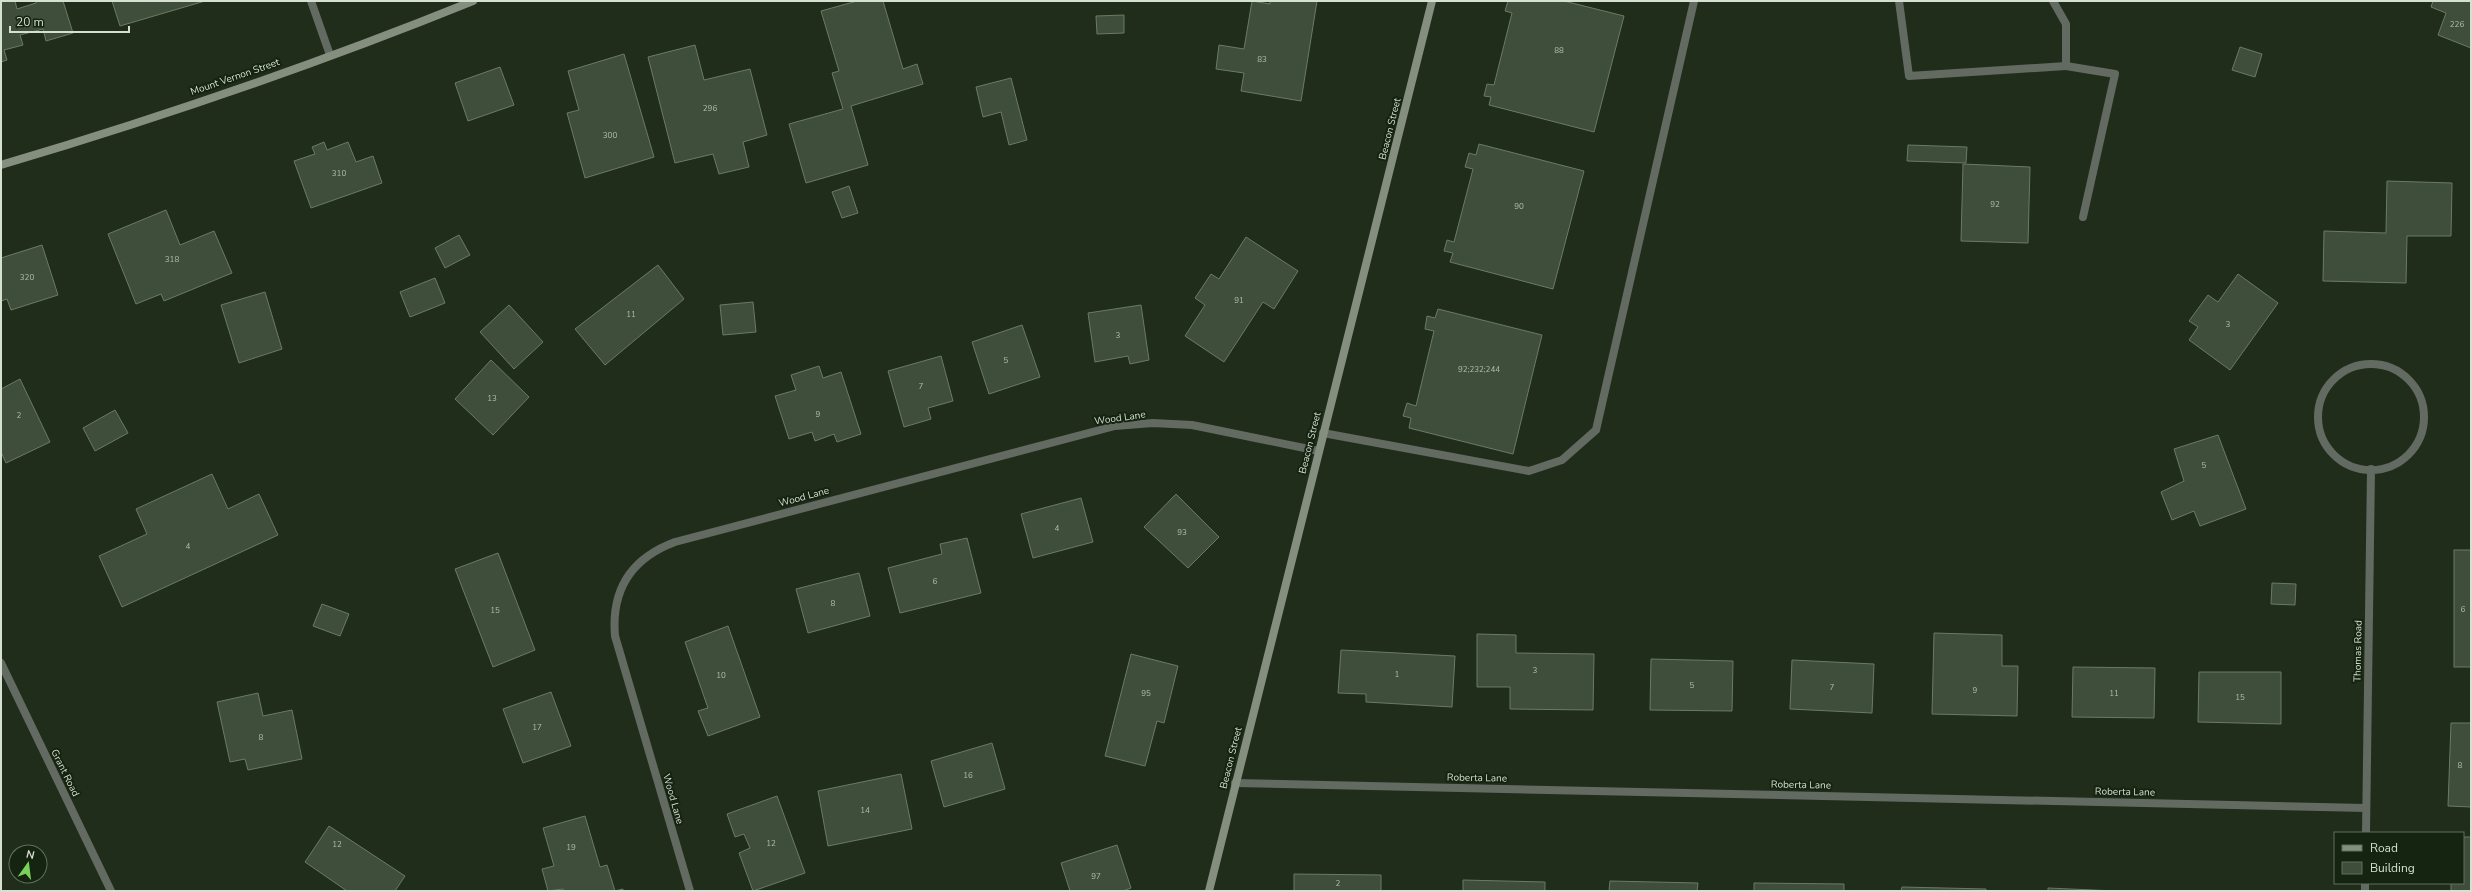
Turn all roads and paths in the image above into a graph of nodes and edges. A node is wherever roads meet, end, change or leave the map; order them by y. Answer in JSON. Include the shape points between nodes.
{"nodes":[{"id":1,"x":311,"y":1,"type":"edge"},
{"id":2,"x":473,"y":1,"type":"edge"},
{"id":3,"x":1432,"y":1,"type":"edge"},
{"id":4,"x":1694,"y":1,"type":"edge"},
{"id":5,"x":1899,"y":1,"type":"edge"},
{"id":6,"x":2053,"y":1,"type":"edge"},
{"id":7,"x":330,"y":55,"type":"junction"},
{"id":8,"x":2066,"y":66,"type":"junction"},
{"id":9,"x":1,"y":165,"type":"edge"},
{"id":10,"x":2082,"y":217,"type":"dead end"},
{"id":11,"x":1323,"y":433,"type":"junction"},
{"id":12,"x":1319,"y":451,"type":"junction"},
{"id":13,"x":2371,"y":469,"type":"junction"},
{"id":14,"x":1,"y":663,"type":"edge"},
{"id":15,"x":1235,"y":783,"type":"junction"},
{"id":16,"x":2366,"y":808,"type":"junction"},
{"id":17,"x":2366,"y":832,"type":"edge"},
{"id":18,"x":111,"y":891,"type":"edge"},
{"id":19,"x":690,"y":891,"type":"edge"},
{"id":20,"x":1209,"y":891,"type":"edge"}],
"edges":[{"from":1,"to":7,"type":"street"},
{"from":2,"to":7,"type":"main road","name":"Mount Vernon Street"},
{"from":3,"to":11,"type":"main road","name":"Beacon Street"},
{"from":4,"to":11,"type":"street","via":[[1596,430],[1562,460],[1529,471]]},
{"from":5,"to":8,"type":"street","via":[[1909,76]]},
{"from":6,"to":8,"type":"street","via":[[2066,24]]},
{"from":7,"to":9,"type":"main road","name":"Mount Vernon Street","via":[[102,135]]},
{"from":8,"to":10,"type":"street","via":[[2115,74]]},
{"from":11,"to":12,"type":"main road","name":"Beacon Street"},
{"from":12,"to":15,"type":"main road","name":"Beacon Street"},
{"from":12,"to":19,"type":"street","name":"Wood Lane","via":[[1192,424],[1153,423],[1115,426],[675,542],[648,555],[636,565],[620,591],[613,620],[615,636]]},
{"from":13,"to":13,"type":"street","via":[[2392,465],[2410,453],[2421,434],[2424,413],[2422,402],[2412,383],[2394,369],[2374,364],[2353,367],[2337,377],[2320,401],[2318,421],[2324,439],[2335,455],[2351,466]]},
{"from":13,"to":16,"type":"street","name":"Thomas Road"},
{"from":14,"to":18,"type":"street","name":"Grant Road"},
{"from":15,"to":16,"type":"street","name":"Roberta Lane"},
{"from":15,"to":20,"type":"main road","name":"Beacon Street"},
{"from":16,"to":17,"type":"street","name":"Thomas Road"}]}
